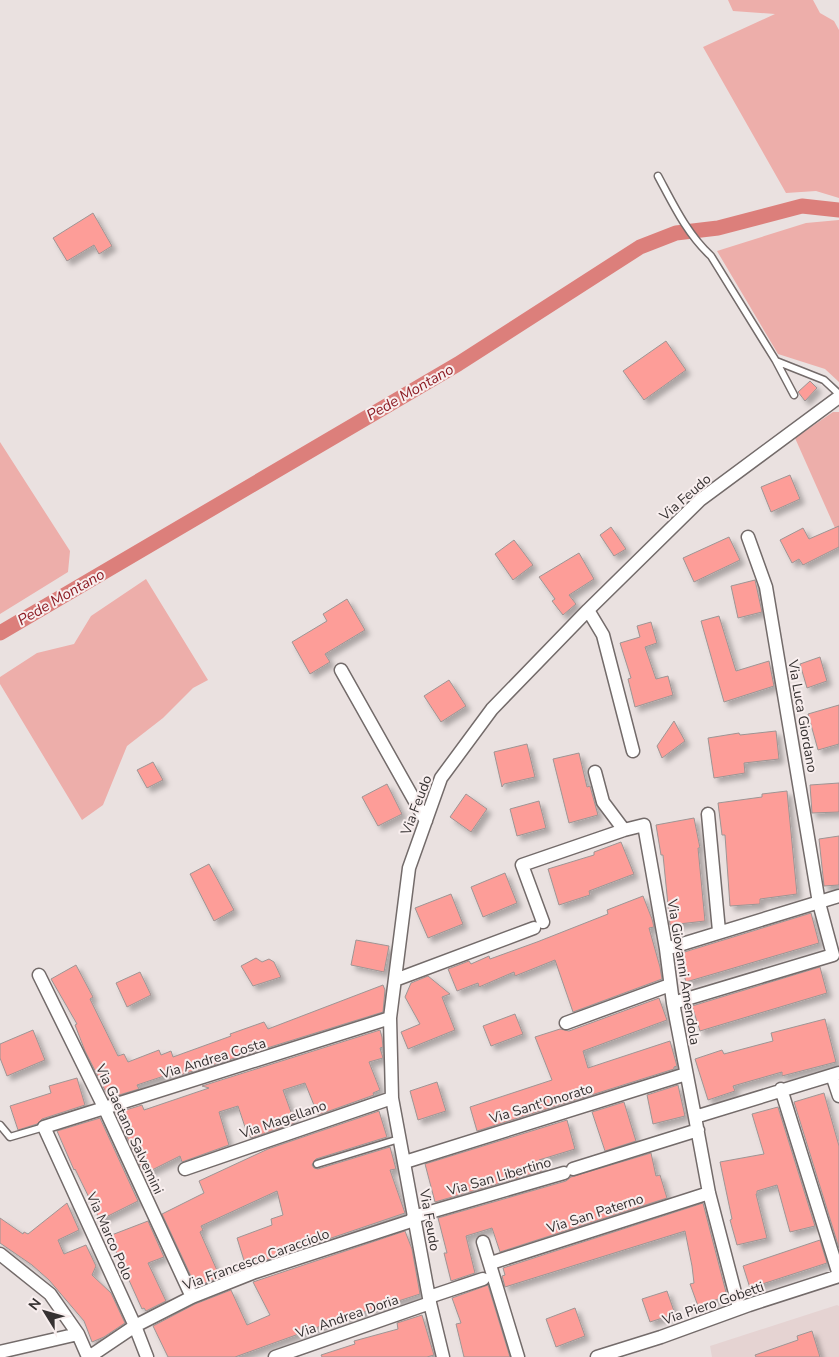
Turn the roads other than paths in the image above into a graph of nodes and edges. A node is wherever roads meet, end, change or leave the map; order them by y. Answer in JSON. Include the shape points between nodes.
{"nodes":[{"id":1,"x":658,"y":176,"type":"dead end"},
{"id":2,"x":776,"y":361,"type":"junction"},
{"id":3,"x":794,"y":395,"type":"dead end"},
{"id":4,"x":839,"y":396,"type":"edge"},
{"id":5,"x":748,"y":537,"type":"dead end"},
{"id":6,"x":588,"y":610,"type":"junction"},
{"id":7,"x":341,"y":670,"type":"dead end"},
{"id":8,"x":633,"y":751,"type":"dead end"},
{"id":9,"x":595,"y":772,"type":"dead end"},
{"id":10,"x":708,"y":814,"type":"dead end"},
{"id":11,"x":426,"y":821,"type":"junction"},
{"id":12,"x":624,"y":830,"type":"junction"},
{"id":13,"x":839,"y":896,"type":"edge"},
{"id":14,"x":819,"y":903,"type":"junction"},
{"id":15,"x":720,"y":932,"type":"junction"},
{"id":16,"x":666,"y":949,"type":"junction"},
{"id":17,"x":40,"y":975,"type":"dead end"},
{"id":18,"x":395,"y":980,"type":"junction"},
{"id":19,"x":670,"y":985,"type":"junction"},
{"id":20,"x":673,"y":1003,"type":"junction"},
{"id":21,"x":390,"y":1018,"type":"junction"},
{"id":22,"x":566,"y":1023,"type":"dead end"},
{"id":23,"x":686,"y":1074,"type":"junction"},
{"id":24,"x":836,"y":1074,"type":"edge"},
{"id":25,"x":781,"y":1090,"type":"junction"},
{"id":26,"x":839,"y":1096,"type":"edge"},
{"id":27,"x":392,"y":1098,"type":"junction"},
{"id":28,"x":104,"y":1107,"type":"junction"},
{"id":29,"x":695,"y":1117,"type":"junction"},
{"id":30,"x":0,"y":1125,"type":"edge"},
{"id":31,"x":44,"y":1127,"type":"junction"},
{"id":32,"x":698,"y":1130,"type":"junction"},
{"id":33,"x":399,"y":1139,"type":"junction"},
{"id":34,"x":404,"y":1162,"type":"junction"},
{"id":35,"x":317,"y":1164,"type":"dead end"},
{"id":36,"x":185,"y":1169,"type":"dead end"},
{"id":37,"x":710,"y":1193,"type":"junction"},
{"id":38,"x":413,"y":1219,"type":"junction"},
{"id":39,"x":483,"y":1242,"type":"dead end"},
{"id":40,"x":0,"y":1254,"type":"edge"},
{"id":41,"x":490,"y":1263,"type":"junction"},
{"id":42,"x":839,"y":1276,"type":"edge"},
{"id":43,"x":483,"y":1279,"type":"dead end"},
{"id":44,"x":192,"y":1297,"type":"junction"},
{"id":45,"x":429,"y":1300,"type":"junction"},
{"id":46,"x":738,"y":1308,"type":"junction"},
{"id":47,"x":135,"y":1326,"type":"junction"},
{"id":48,"x":78,"y":1334,"type":"junction"},
{"id":49,"x":0,"y":1352,"type":"edge"},
{"id":50,"x":89,"y":1357,"type":"edge"},
{"id":51,"x":148,"y":1357,"type":"edge"},
{"id":52,"x":275,"y":1357,"type":"edge"},
{"id":53,"x":443,"y":1357,"type":"edge"},
{"id":54,"x":518,"y":1357,"type":"edge"},
{"id":55,"x":597,"y":1357,"type":"edge"}],
"edges":[{"from":1,"to":2,"type":"lane","via":[[682,220],[710,256]]},
{"from":2,"to":3,"type":"lane"},
{"from":2,"to":4,"type":"lane","via":[[824,380]]},
{"from":4,"to":6,"type":"street","name":"Via Feudo","via":[[700,500]]},
{"from":5,"to":14,"type":"street","name":"Via Luca Giordano","via":[[766,587]]},
{"from":6,"to":8,"type":"street","via":[[603,635]]},
{"from":6,"to":11,"type":"street","name":"Via Feudo","via":[[492,709],[441,778]]},
{"from":7,"to":11,"type":"street"},
{"from":9,"to":12,"type":"street","via":[[603,802]]},
{"from":10,"to":15,"type":"street"},
{"from":11,"to":18,"type":"street","name":"Via Feudo","via":[[409,868]]},
{"from":12,"to":16,"type":"street","name":"Via Giovanni Amendola","via":[[644,825]]},
{"from":12,"to":18,"type":"street","name":"Via Giovanni Amendola","via":[[522,865],[538,925]]},
{"from":13,"to":14,"type":"street"},
{"from":14,"to":15,"type":"street"},
{"from":14,"to":20,"type":"street","name":"Via Luca Giordano","via":[[834,955]]},
{"from":15,"to":16,"type":"street"},
{"from":16,"to":19,"type":"street","name":"Via Giovanni Amendola"},
{"from":17,"to":28,"type":"street","name":"Via Gaetano Salvemini"},
{"from":18,"to":21,"type":"street","name":"Via Feudo"},
{"from":19,"to":20,"type":"street","name":"Via Giovanni Amendola"},
{"from":19,"to":22,"type":"street"},
{"from":20,"to":23,"type":"street","name":"Via Giovanni Amendola"},
{"from":21,"to":27,"type":"street","name":"Via Feudo"},
{"from":21,"to":28,"type":"street","name":"Via Andrea Costa"},
{"from":23,"to":29,"type":"street","name":"Via Giovanni Amendola"},
{"from":23,"to":34,"type":"street","name":"Via Sant'Onorato"},
{"from":24,"to":25,"type":"street"},
{"from":24,"to":26,"type":"street"},
{"from":25,"to":29,"type":"street"},
{"from":25,"to":42,"type":"street"},
{"from":27,"to":33,"type":"street","name":"Via Feudo"},
{"from":27,"to":36,"type":"street","name":"Via Magellano"},
{"from":28,"to":31,"type":"street","name":"Via Andrea Costa"},
{"from":28,"to":44,"type":"street","name":"Via Gaetano Salvemini"},
{"from":29,"to":32,"type":"street","name":"Via Giovanni Amendola"},
{"from":30,"to":31,"type":"lane","via":[[10,1137]]},
{"from":31,"to":47,"type":"street","name":"Via Marco Polo"},
{"from":32,"to":37,"type":"street","name":"Via Giovanni Amendola"},
{"from":32,"to":38,"type":"street","name":"Via San Libertino"},
{"from":33,"to":34,"type":"street","name":"Via Feudo"},
{"from":33,"to":35,"type":"lane"},
{"from":34,"to":38,"type":"street","name":"Via Feudo"},
{"from":37,"to":41,"type":"street","name":"Via San Paterno"},
{"from":37,"to":46,"type":"street","name":"Via Giovanni Amendola"},
{"from":38,"to":44,"type":"street","name":"Via Francesco Caracciolo","via":[[255,1272]]},
{"from":38,"to":45,"type":"street","name":"Via Feudo"},
{"from":39,"to":41,"type":"street"},
{"from":40,"to":48,"type":"street","via":[[50,1294]]},
{"from":41,"to":54,"type":"street"},
{"from":42,"to":46,"type":"street","name":"Via Piero Gobetti"},
{"from":43,"to":45,"type":"street","name":"Via Andrea Doria"},
{"from":44,"to":47,"type":"street","name":"Via Francesco Caracciolo"},
{"from":45,"to":52,"type":"street","name":"Via Andrea Doria"},
{"from":45,"to":53,"type":"street","name":"Via Feudo"},
{"from":46,"to":55,"type":"street","name":"Via Piero Gobetti"},
{"from":47,"to":50,"type":"street","name":"Via Francesco Caracciolo"},
{"from":47,"to":51,"type":"street","name":"Via Marco Polo"},
{"from":48,"to":49,"type":"street"},
{"from":48,"to":50,"type":"street"}]}
